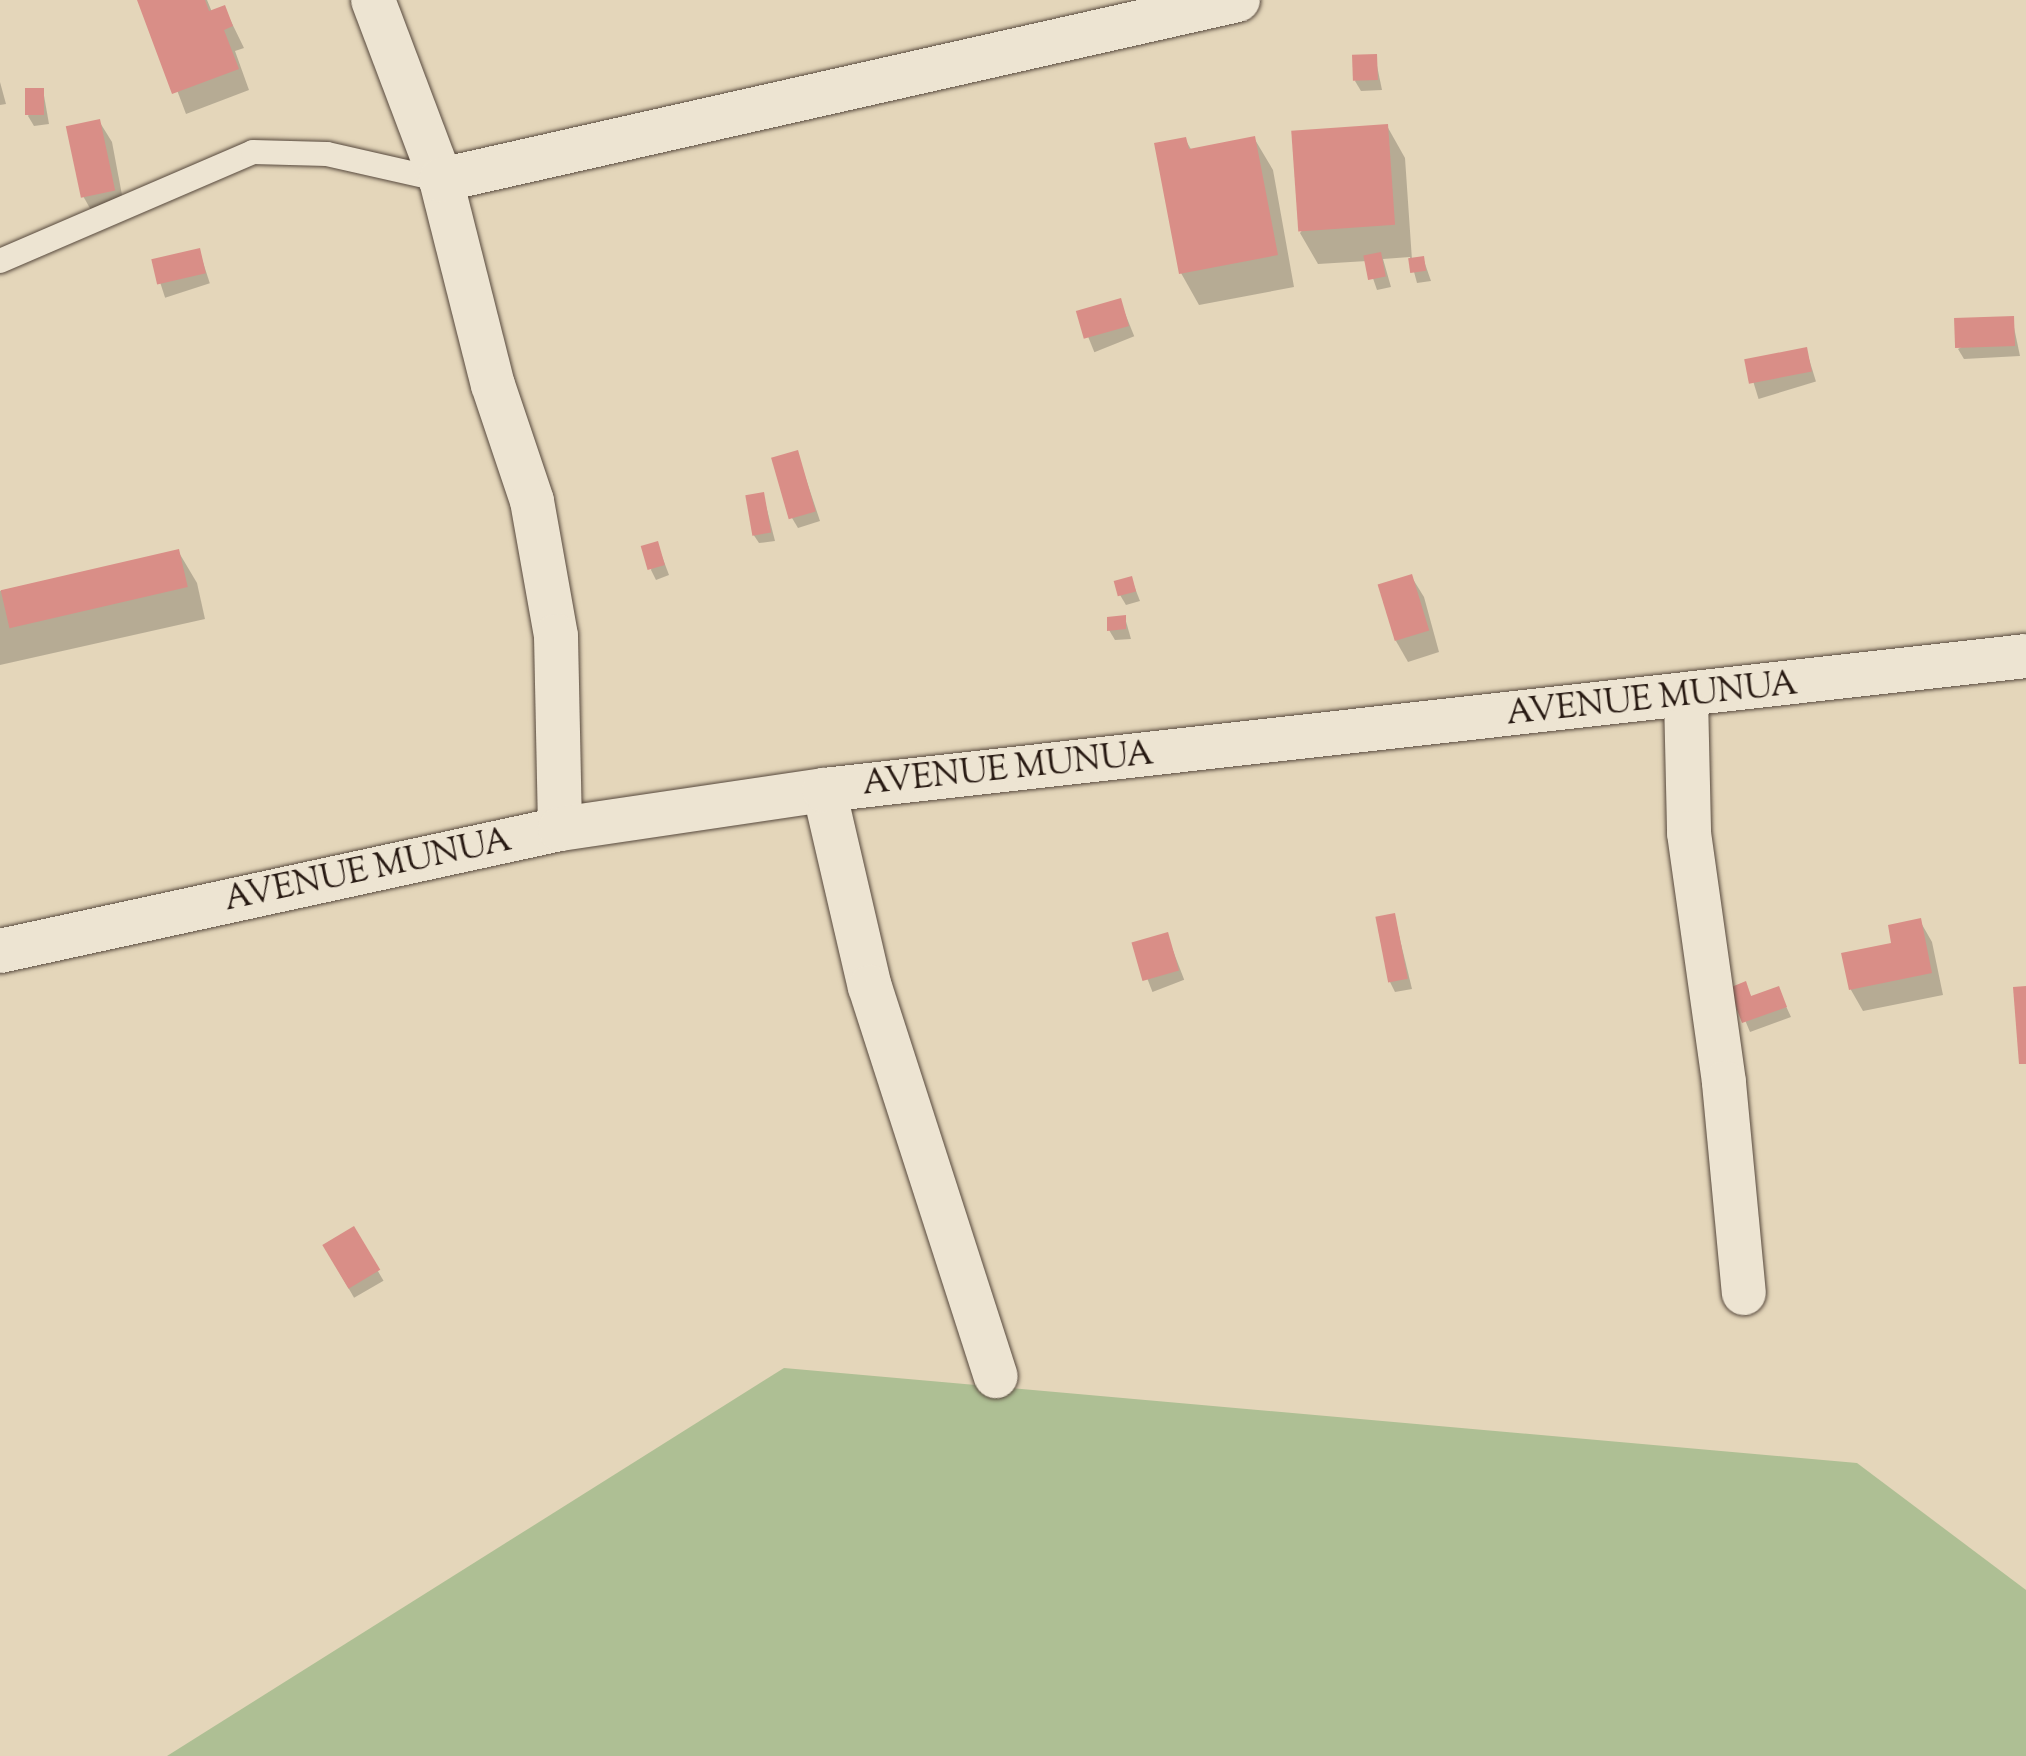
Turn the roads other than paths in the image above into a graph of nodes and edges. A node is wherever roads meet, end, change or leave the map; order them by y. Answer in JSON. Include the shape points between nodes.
{"nodes":[{"id":1,"x":373,"y":0,"type":"edge"},
{"id":2,"x":1238,"y":0,"type":"edge"},
{"id":3,"x":441,"y":180,"type":"junction"},
{"id":4,"x":0,"y":261,"type":"edge"},
{"id":5,"x":2026,"y":656,"type":"edge"},
{"id":6,"x":1686,"y":697,"type":"junction"},
{"id":7,"x":824,"y":790,"type":"junction"},
{"id":8,"x":560,"y":829,"type":"junction"},
{"id":9,"x":0,"y":951,"type":"edge"},
{"id":10,"x":1744,"y":1293,"type":"dead end"},
{"id":11,"x":996,"y":1376,"type":"dead end"}],
"edges":[{"from":1,"to":3,"type":"street"},
{"from":2,"to":3,"type":"street"},
{"from":3,"to":4,"type":"lane","via":[[327,154],[253,152]]},
{"from":3,"to":8,"type":"street","via":[[493,385],[532,501],[556,636]]},
{"from":5,"to":6,"type":"street","name":"AVENUE MUNUA"},
{"from":6,"to":7,"type":"street","name":"AVENUE MUNUA"},
{"from":6,"to":10,"type":"street","via":[[1689,833],[1724,1083]]},
{"from":7,"to":8,"type":"street","name":"AVENUE MUNUA"},
{"from":7,"to":11,"type":"street","via":[[870,987]]},
{"from":8,"to":9,"type":"street","name":"AVENUE MUNUA"}]}
